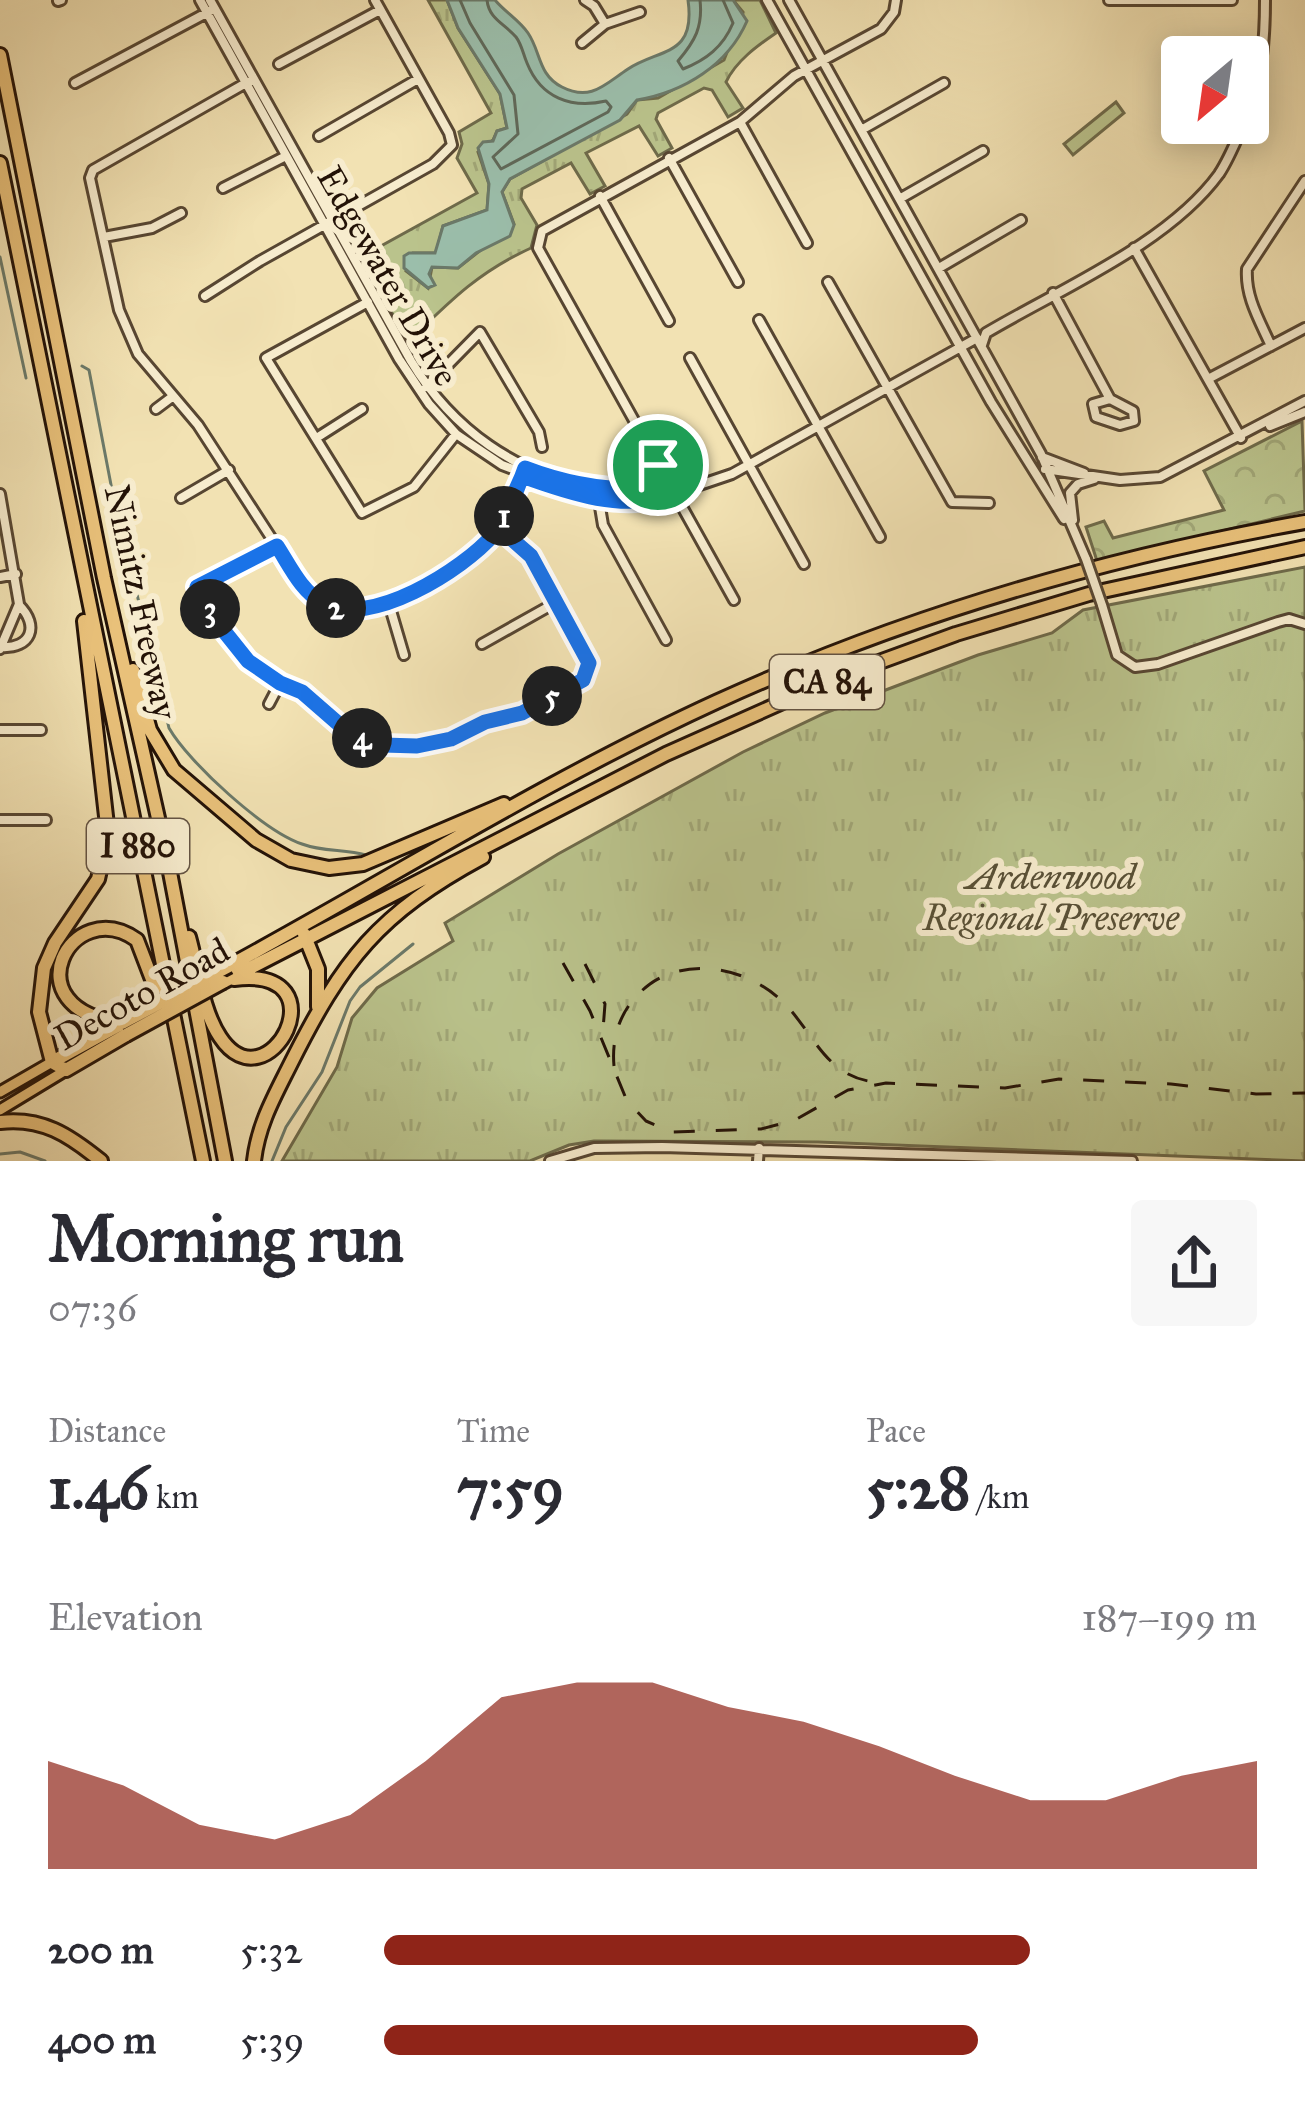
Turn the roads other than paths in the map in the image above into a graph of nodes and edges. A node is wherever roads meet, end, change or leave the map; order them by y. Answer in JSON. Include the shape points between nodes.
{"nodes":[{"id":1,"x":200,"y":0,"type":"edge"},
{"id":2,"x":585,"y":0,"type":"edge"},
{"id":3,"x":767,"y":0,"type":"edge"},
{"id":4,"x":789,"y":0,"type":"edge"},
{"id":5,"x":896,"y":0,"type":"edge"},
{"id":6,"x":1109,"y":0,"type":"edge"},
{"id":7,"x":1232,"y":0,"type":"edge"},
{"id":8,"x":1265,"y":0,"type":"edge"},
{"id":9,"x":1185,"y":1,"type":"edge"},
{"id":10,"x":378,"y":5,"type":"edge"},
{"id":11,"x":211,"y":7,"type":"edge"},
{"id":12,"x":640,"y":12,"type":"dead end"},
{"id":13,"x":605,"y":24,"type":"junction"},
{"id":14,"x":1265,"y":36,"type":"edge"},
{"id":15,"x":582,"y":43,"type":"dead end"},
{"id":16,"x":0,"y":56,"type":"edge"},
{"id":17,"x":823,"y":60,"type":"junction"},
{"id":18,"x":279,"y":64,"type":"dead end"},
{"id":19,"x":806,"y":70,"type":"junction"},
{"id":20,"x":418,"y":79,"type":"junction"},
{"id":21,"x":250,"y":81,"type":"junction"},
{"id":22,"x":75,"y":83,"type":"dead end"},
{"id":23,"x":944,"y":83,"type":"dead end"},
{"id":24,"x":740,"y":122,"type":"junction"},
{"id":25,"x":862,"y":129,"type":"junction"},
{"id":26,"x":319,"y":136,"type":"dead end"},
{"id":27,"x":1234,"y":144,"type":"edge"},
{"id":28,"x":983,"y":151,"type":"dead end"},
{"id":29,"x":291,"y":153,"type":"junction"},
{"id":30,"x":669,"y":158,"type":"junction"},
{"id":31,"x":0,"y":164,"type":"edge"},
{"id":32,"x":1305,"y":181,"type":"edge"},
{"id":33,"x":223,"y":188,"type":"dead end"},
{"id":34,"x":600,"y":196,"type":"junction"},
{"id":35,"x":901,"y":198,"type":"junction"},
{"id":36,"x":181,"y":213,"type":"dead end"},
{"id":37,"x":1021,"y":220,"type":"dead end"},
{"id":38,"x":328,"y":222,"type":"junction"},
{"id":39,"x":104,"y":238,"type":"junction"},
{"id":40,"x":807,"y":243,"type":"dead end"},
{"id":41,"x":1134,"y":248,"type":"junction"},
{"id":42,"x":939,"y":268,"type":"junction"},
{"id":43,"x":738,"y":282,"type":"dead end"},
{"id":44,"x":828,"y":282,"type":"dead end"},
{"id":45,"x":1053,"y":293,"type":"junction"},
{"id":46,"x":205,"y":296,"type":"dead end"},
{"id":47,"x":372,"y":300,"type":"junction"},
{"id":48,"x":759,"y":320,"type":"dead end"},
{"id":49,"x":670,"y":321,"type":"dead end"},
{"id":50,"x":1305,"y":328,"type":"edge"},
{"id":51,"x":980,"y":337,"type":"junction"},
{"id":52,"x":1271,"y":346,"type":"junction"},
{"id":53,"x":961,"y":348,"type":"junction"},
{"id":54,"x":690,"y":358,"type":"dead end"},
{"id":55,"x":1208,"y":379,"type":"junction"},
{"id":56,"x":888,"y":388,"type":"junction"},
{"id":57,"x":424,"y":389,"type":"junction"},
{"id":58,"x":172,"y":397,"type":"junction"},
{"id":59,"x":1109,"y":399,"type":"junction"},
{"id":60,"x":1305,"y":401,"type":"edge"},
{"id":61,"x":156,"y":409,"type":"dead end"},
{"id":62,"x":362,"y":409,"type":"dead end"},
{"id":63,"x":1305,"y":412,"type":"edge"},
{"id":64,"x":819,"y":427,"type":"junction"},
{"id":65,"x":455,"y":434,"type":"junction"},
{"id":66,"x":318,"y":437,"type":"junction"},
{"id":67,"x":1241,"y":438,"type":"junction"},
{"id":68,"x":542,"y":447,"type":"dead end"},
{"id":69,"x":1042,"y":457,"type":"junction"},
{"id":70,"x":658,"y":465,"type":"junction"},
{"id":71,"x":749,"y":465,"type":"junction"},
{"id":72,"x":1047,"y":469,"type":"junction"},
{"id":73,"x":229,"y":470,"type":"junction"},
{"id":74,"x":1034,"y":471,"type":"junction"},
{"id":75,"x":524,"y":472,"type":"junction"},
{"id":76,"x":1085,"y":474,"type":"junction"},
{"id":77,"x":1099,"y":478,"type":"junction"},
{"id":78,"x":642,"y":489,"type":"junction"},
{"id":79,"x":598,"y":492,"type":"junction"},
{"id":80,"x":673,"y":492,"type":"junction"},
{"id":81,"x":0,"y":494,"type":"edge"},
{"id":82,"x":181,"y":498,"type":"dead end"},
{"id":83,"x":988,"y":503,"type":"dead end"},
{"id":84,"x":1305,"y":521,"type":"edge"},
{"id":85,"x":1069,"y":523,"type":"junction"},
{"id":86,"x":499,"y":528,"type":"junction"},
{"id":87,"x":74,"y":532,"type":"junction"},
{"id":88,"x":1074,"y":533,"type":"junction"},
{"id":89,"x":880,"y":536,"type":"dead end"},
{"id":90,"x":277,"y":546,"type":"junction"},
{"id":91,"x":1305,"y":547,"type":"edge"},
{"id":92,"x":804,"y":564,"type":"dead end"},
{"id":93,"x":16,"y":574,"type":"junction"},
{"id":94,"x":0,"y":577,"type":"edge"},
{"id":95,"x":104,"y":578,"type":"junction"},
{"id":96,"x":734,"y":601,"type":"dead end"},
{"id":97,"x":555,"y":603,"type":"junction"},
{"id":98,"x":19,"y":604,"type":"junction"},
{"id":99,"x":389,"y":604,"type":"junction"},
{"id":100,"x":1305,"y":624,"type":"edge"},
{"id":101,"x":666,"y":640,"type":"dead end"},
{"id":102,"x":482,"y":644,"type":"dead end"},
{"id":103,"x":1,"y":648,"type":"edge"},
{"id":104,"x":404,"y":656,"type":"dead end"},
{"id":105,"x":280,"y":683,"type":"junction"},
{"id":106,"x":269,"y":704,"type":"dead end"},
{"id":107,"x":0,"y":730,"type":"edge"},
{"id":108,"x":41,"y":730,"type":"dead end"},
{"id":109,"x":582,"y":770,"type":"junction"},
{"id":110,"x":578,"y":802,"type":"junction"},
{"id":111,"x":0,"y":820,"type":"edge"},
{"id":112,"x":46,"y":820,"type":"dead end"},
{"id":113,"x":169,"y":867,"type":"junction"},
{"id":114,"x":308,"y":931,"type":"junction"},
{"id":115,"x":224,"y":982,"type":"junction"},
{"id":116,"x":318,"y":1008,"type":"junction"},
{"id":117,"x":124,"y":1029,"type":"junction"},
{"id":118,"x":52,"y":1062,"type":"junction"},
{"id":119,"x":66,"y":1070,"type":"junction"},
{"id":120,"x":188,"y":1085,"type":"junction"},
{"id":121,"x":0,"y":1091,"type":"edge"},
{"id":122,"x":0,"y":1110,"type":"edge"},
{"id":123,"x":0,"y":1122,"type":"edge"},
{"id":124,"x":662,"y":1147,"type":"junction"},
{"id":125,"x":758,"y":1148,"type":"junction"},
{"id":126,"x":854,"y":1156,"type":"edge"},
{"id":127,"x":1108,"y":1160,"type":"edge"},
{"id":128,"x":101,"y":1161,"type":"edge"},
{"id":129,"x":202,"y":1161,"type":"edge"},
{"id":130,"x":225,"y":1161,"type":"edge"},
{"id":131,"x":254,"y":1161,"type":"edge"},
{"id":132,"x":550,"y":1161,"type":"edge"},
{"id":133,"x":662,"y":1161,"type":"edge"},
{"id":134,"x":758,"y":1161,"type":"edge"},
{"id":135,"x":1132,"y":1161,"type":"edge"}],
"edges":[{"from":1,"to":11,"type":"street","name":"Edgewater Drive"},
{"from":2,"to":13,"type":"street"},
{"from":3,"to":19,"type":"street"},
{"from":4,"to":17,"type":"street"},
{"from":5,"to":17,"type":"street","via":[[889,22]]},
{"from":6,"to":9,"type":"street"},
{"from":7,"to":9,"type":"street"},
{"from":8,"to":14,"type":"street"},
{"from":10,"to":18,"type":"street"},
{"from":10,"to":20,"type":"street"},
{"from":11,"to":21,"type":"street","name":"Edgewater Drive"},
{"from":11,"to":22,"type":"street"},
{"from":12,"to":13,"type":"street"},
{"from":13,"to":15,"type":"street"},
{"from":16,"to":95,"type":"highway","name":"Nimitz Freeway","number":"I 880"},
{"from":17,"to":19,"type":"street"},
{"from":17,"to":25,"type":"street"},
{"from":19,"to":24,"type":"street"},
{"from":19,"to":53,"type":"street"},
{"from":20,"to":26,"type":"street"},
{"from":20,"to":38,"type":"street","via":[[452,145],[433,164]]},
{"from":21,"to":29,"type":"street","name":"Edgewater Drive"},
{"from":21,"to":39,"type":"street","via":[[93,170]]},
{"from":23,"to":25,"type":"street"},
{"from":24,"to":30,"type":"street"},
{"from":24,"to":40,"type":"street"},
{"from":25,"to":35,"type":"street"},
{"from":27,"to":41,"type":"street","name":"Edgewater Drive","via":[[1219,174]]},
{"from":28,"to":35,"type":"street"},
{"from":29,"to":33,"type":"street"},
{"from":29,"to":38,"type":"street","name":"Edgewater Drive"},
{"from":30,"to":34,"type":"street"},
{"from":30,"to":43,"type":"street"},
{"from":31,"to":87,"type":"highway","name":"Nimitz Freeway","number":"I 880"},
{"from":32,"to":52,"type":"street","via":[[1247,269]]},
{"from":34,"to":49,"type":"street"},
{"from":34,"to":70,"type":"street","via":[[542,231],[538,248]]},
{"from":35,"to":42,"type":"street"},
{"from":36,"to":39,"type":"street"},
{"from":37,"to":42,"type":"street"},
{"from":38,"to":46,"type":"street"},
{"from":38,"to":47,"type":"street","name":"Edgewater Drive"},
{"from":39,"to":58,"type":"street","via":[[119,310],[138,354]]},
{"from":41,"to":45,"type":"street","name":"Edgewater Drive"},
{"from":41,"to":55,"type":"street"},
{"from":42,"to":51,"type":"street"},
{"from":44,"to":56,"type":"street"},
{"from":45,"to":51,"type":"street","name":"Edgewater Drive"},
{"from":45,"to":59,"type":"street"},
{"from":47,"to":57,"type":"street","name":"Edgewater Drive"},
{"from":47,"to":66,"type":"street","via":[[266,358]]},
{"from":48,"to":64,"type":"street"},
{"from":50,"to":52,"type":"street"},
{"from":51,"to":53,"type":"street","name":"Edgewater Drive"},
{"from":51,"to":69,"type":"street"},
{"from":52,"to":55,"type":"street"},
{"from":53,"to":56,"type":"street","name":"Edgewater Drive"},
{"from":53,"to":74,"type":"street"},
{"from":54,"to":71,"type":"street"},
{"from":55,"to":67,"type":"street"},
{"from":56,"to":64,"type":"street","name":"Edgewater Drive"},
{"from":56,"to":83,"type":"street","via":[[952,502]]},
{"from":57,"to":65,"type":"street","name":"Edgewater Drive"},
{"from":57,"to":68,"type":"street","via":[[480,332]]},
{"from":57,"to":75,"type":"street","name":"Edgewater Drive"},
{"from":58,"to":61,"type":"street"},
{"from":58,"to":73,"type":"street"},
{"from":59,"to":59,"type":"street","via":[[1093,404],[1096,417],[1134,421],[1133,411]]},
{"from":60,"to":67,"type":"street"},
{"from":62,"to":66,"type":"street"},
{"from":63,"to":67,"type":"street"},
{"from":64,"to":71,"type":"street","name":"Edgewater Drive"},
{"from":64,"to":89,"type":"street"},
{"from":65,"to":66,"type":"street","via":[[414,487],[362,514]]},
{"from":65,"to":75,"type":"street","name":"Edgewater Drive"},
{"from":67,"to":77,"type":"street","via":[[1160,477]]},
{"from":69,"to":72,"type":"street"},
{"from":69,"to":76,"type":"street"},
{"from":70,"to":78,"type":"street"},
{"from":70,"to":80,"type":"street"},
{"from":71,"to":80,"type":"street","name":"Edgewater Drive"},
{"from":71,"to":92,"type":"street"},
{"from":72,"to":74,"type":"street"},
{"from":72,"to":76,"type":"street"},
{"from":72,"to":85,"type":"street"},
{"from":73,"to":82,"type":"street"},
{"from":73,"to":90,"type":"street"},
{"from":74,"to":85,"type":"street"},
{"from":75,"to":79,"type":"street","name":"Edgewater Drive","via":[[561,490]]},
{"from":75,"to":86,"type":"street"},
{"from":76,"to":77,"type":"street"},
{"from":77,"to":88,"type":"street","via":[[1070,493]]},
{"from":78,"to":79,"type":"street","name":"Edgewater Drive"},
{"from":78,"to":80,"type":"street","name":"Edgewater Drive"},
{"from":79,"to":80,"type":"street","name":"Edgewater Drive","via":[[658,499]]},
{"from":79,"to":101,"type":"street","via":[[603,525]]},
{"from":80,"to":96,"type":"street"},
{"from":81,"to":93,"type":"street"},
{"from":84,"to":109,"type":"highway","number":"CA 84","via":[[1103,565],[891,630],[715,702]]},
{"from":85,"to":88,"type":"street"},
{"from":86,"to":97,"type":"street","via":[[531,556]]},
{"from":86,"to":99,"type":"street","via":[[460,563]]},
{"from":87,"to":118,"type":"highway","via":[[108,834],[98,879],[44,968],[39,1012]]},
{"from":87,"to":120,"type":"highway","name":"Nimitz Freeway","number":"I 880"},
{"from":88,"to":100,"type":"street","bridge":true,"via":[[1117,655],[1135,667],[1278,622]]},
{"from":90,"to":99,"type":"street","via":[[320,602],[346,610]]},
{"from":90,"to":105,"type":"street","via":[[197,587],[248,661]]},
{"from":91,"to":110,"type":"highway","number":"CA 84","via":[[1089,594],[937,641],[722,727]]},
{"from":93,"to":94,"type":"street"},
{"from":93,"to":98,"type":"street"},
{"from":95,"to":109,"type":"highway","via":[[160,751],[190,787],[291,860],[363,864]]},
{"from":95,"to":113,"type":"highway","name":"Nimitz Freeway","number":"I 880"},
{"from":97,"to":102,"type":"street"},
{"from":97,"to":105,"type":"street","via":[[589,663],[586,676],[522,713],[451,739],[383,745]]},
{"from":98,"to":103,"type":"street"},
{"from":98,"to":103,"type":"street","via":[[31,634],[26,643]]},
{"from":99,"to":104,"type":"street"},
{"from":105,"to":106,"type":"street"},
{"from":107,"to":108,"type":"street"},
{"from":109,"to":114,"type":"highway"},
{"from":110,"to":114,"type":"highway","number":"CA 84"},
{"from":110,"to":116,"type":"highway","via":[[405,904]]},
{"from":111,"to":112,"type":"street"},
{"from":113,"to":115,"type":"highway","via":[[216,1031],[243,1055],[277,1048],[292,1015],[283,992],[261,979]]},
{"from":113,"to":130,"type":"highway","name":"Nimitz Freeway","number":"I 880"},
{"from":114,"to":115,"type":"highway","name":"Decoto Road","number":"CA 84"},
{"from":114,"to":116,"type":"highway"},
{"from":114,"to":117,"type":"highway","name":"Decoto Road","bridge":true,"via":[[229,966]]},
{"from":115,"to":117,"type":"highway","name":"Decoto Road","number":"CA 84","bridge":true},
{"from":116,"to":131,"type":"highway","via":[[267,1110]]},
{"from":117,"to":118,"type":"highway","name":"Decoto Road"},
{"from":117,"to":119,"type":"highway","name":"Decoto Road","number":"CA 84"},
{"from":117,"to":120,"type":"highway","via":[[81,1014],[64,994],[64,956],[91,931],[125,932],[144,951]]},
{"from":118,"to":119,"type":"highway"},
{"from":118,"to":121,"type":"main road","name":"Decoto Road"},
{"from":119,"to":122,"type":"main road","name":"Decoto Road"},
{"from":120,"to":129,"type":"highway","name":"Nimitz Freeway","number":"I 880"},
{"from":123,"to":128,"type":"highway","via":[[57,1129]]},
{"from":124,"to":125,"type":"street"},
{"from":124,"to":132,"type":"street","via":[[594,1148]]},
{"from":124,"to":133,"type":"street"},
{"from":125,"to":126,"type":"street"},
{"from":125,"to":134,"type":"street"},
{"from":126,"to":127,"type":"street"},
{"from":127,"to":135,"type":"street"}]}
